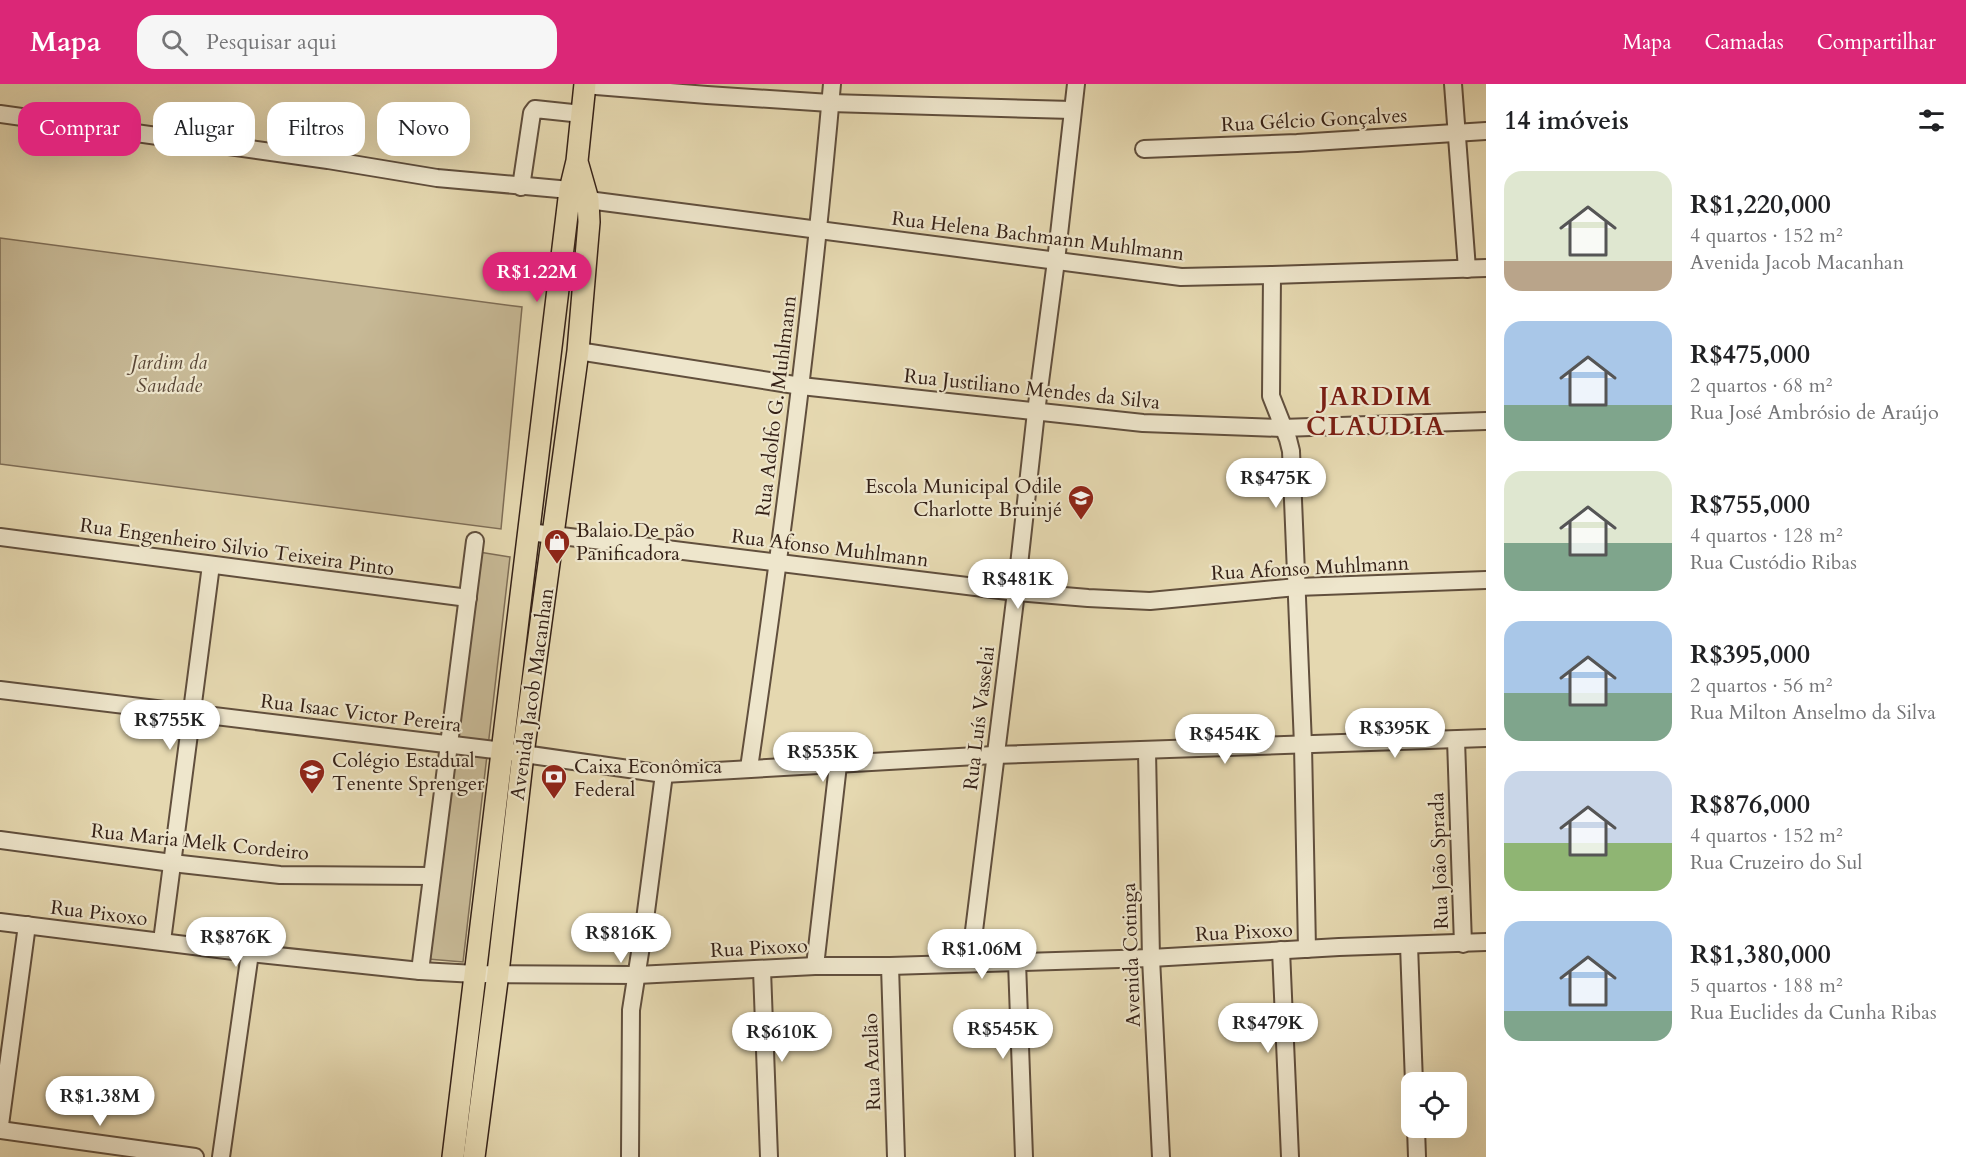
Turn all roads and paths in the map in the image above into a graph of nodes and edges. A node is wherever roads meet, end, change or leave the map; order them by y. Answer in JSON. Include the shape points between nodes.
{"nodes":[{"id":1,"x":832,"y":84,"type":"edge"},
{"id":2,"x":1076,"y":84,"type":"edge"},
{"id":3,"x":1453,"y":84,"type":"edge"},
{"id":4,"x":585,"y":85,"type":"edge"},
{"id":5,"x":707,"y":90,"type":"edge"},
{"id":6,"x":830,"y":103,"type":"junction"},
{"id":7,"x":1072,"y":110,"type":"junction"},
{"id":8,"x":0,"y":114,"type":"edge"},
{"id":9,"x":582,"y":114,"type":"junction"},
{"id":10,"x":1486,"y":131,"type":"edge"},
{"id":11,"x":1456,"y":133,"type":"junction"},
{"id":12,"x":1144,"y":149,"type":"dead end"},
{"id":13,"x":521,"y":187,"type":"junction"},
{"id":14,"x":579,"y":195,"type":"junction"},
{"id":15,"x":818,"y":230,"type":"junction"},
{"id":16,"x":1056,"y":261,"type":"junction"},
{"id":17,"x":1486,"y":268,"type":"edge"},
{"id":18,"x":1467,"y":269,"type":"junction"},
{"id":19,"x":1272,"y":275,"type":"junction"},
{"id":20,"x":578,"y":351,"type":"junction"},
{"id":21,"x":801,"y":386,"type":"junction"},
{"id":22,"x":1036,"y":412,"type":"junction"},
{"id":23,"x":1486,"y":421,"type":"edge"},
{"id":24,"x":1282,"y":428,"type":"junction"},
{"id":25,"x":529,"y":532,"type":"junction"},
{"id":26,"x":553,"y":534,"type":"junction"},
{"id":27,"x":0,"y":537,"type":"edge"},
{"id":28,"x":475,"y":541,"type":"dead end"},
{"id":29,"x":779,"y":563,"type":"junction"},
{"id":30,"x":211,"y":565,"type":"junction"},
{"id":31,"x":1486,"y":580,"type":"edge"},
{"id":32,"x":1297,"y":587,"type":"junction"},
{"id":33,"x":1016,"y":592,"type":"junction"},
{"id":34,"x":468,"y":598,"type":"junction"},
{"id":35,"x":0,"y":690,"type":"edge"},
{"id":36,"x":193,"y":714,"type":"junction"},
{"id":37,"x":1486,"y":738,"type":"edge"},
{"id":38,"x":1456,"y":740,"type":"junction"},
{"id":39,"x":448,"y":744,"type":"junction"},
{"id":40,"x":1303,"y":745,"type":"junction"},
{"id":41,"x":1147,"y":751,"type":"junction"},
{"id":42,"x":513,"y":753,"type":"junction"},
{"id":43,"x":994,"y":755,"type":"junction"},
{"id":44,"x":838,"y":765,"type":"junction"},
{"id":45,"x":750,"y":768,"type":"junction"},
{"id":46,"x":664,"y":774,"type":"junction"},
{"id":47,"x":0,"y":840,"type":"edge"},
{"id":48,"x":172,"y":863,"type":"junction"},
{"id":49,"x":431,"y":876,"type":"junction"},
{"id":50,"x":0,"y":922,"type":"edge"},
{"id":51,"x":27,"y":926,"type":"junction"},
{"id":52,"x":162,"y":941,"type":"junction"},
{"id":53,"x":1486,"y":942,"type":"edge"},
{"id":54,"x":1463,"y":944,"type":"junction"},
{"id":55,"x":1409,"y":945,"type":"junction"},
{"id":56,"x":1307,"y":949,"type":"junction"},
{"id":57,"x":1281,"y":950,"type":"junction"},
{"id":58,"x":250,"y":953,"type":"junction"},
{"id":59,"x":1151,"y":958,"type":"junction"},
{"id":60,"x":1017,"y":962,"type":"junction"},
{"id":61,"x":970,"y":963,"type":"junction"},
{"id":62,"x":815,"y":966,"type":"junction"},
{"id":63,"x":890,"y":966,"type":"junction"},
{"id":64,"x":762,"y":970,"type":"junction"},
{"id":65,"x":420,"y":971,"type":"junction"},
{"id":66,"x":498,"y":973,"type":"junction"},
{"id":67,"x":476,"y":974,"type":"junction"},
{"id":68,"x":637,"y":975,"type":"junction"},
{"id":69,"x":1414,"y":1072,"type":"edge"},
{"id":70,"x":0,"y":1125,"type":"edge"},
{"id":71,"x":0,"y":1130,"type":"edge"},
{"id":72,"x":1417,"y":1138,"type":"edge"},
{"id":73,"x":195,"y":1157,"type":"edge"},
{"id":74,"x":221,"y":1157,"type":"edge"},
{"id":75,"x":453,"y":1157,"type":"edge"},
{"id":76,"x":474,"y":1157,"type":"edge"},
{"id":77,"x":630,"y":1157,"type":"edge"},
{"id":78,"x":769,"y":1157,"type":"edge"},
{"id":79,"x":896,"y":1157,"type":"edge"},
{"id":80,"x":1024,"y":1157,"type":"edge"},
{"id":81,"x":1161,"y":1157,"type":"edge"},
{"id":82,"x":1290,"y":1157,"type":"edge"},
{"id":83,"x":1418,"y":1157,"type":"edge"}],
"edges":[{"from":1,"to":6,"type":"street","name":"Rua Adolfo G. Muhlmann"},
{"from":2,"to":7,"type":"street","name":"Rua Luís Vasselai"},
{"from":3,"to":11,"type":"street"},
{"from":4,"to":5,"type":"street"},
{"from":4,"to":9,"type":"main road","name":"Avenida Jacob Macanhan"},
{"from":5,"to":6,"type":"street"},
{"from":6,"to":7,"type":"street"},
{"from":6,"to":15,"type":"street","name":"Rua Adolfo G. Muhlmann"},
{"from":7,"to":16,"type":"street","name":"Rua Luís Vasselai"},
{"from":8,"to":13,"type":"street","name":"Rua Helena Bachmann Muhlmann"},
{"from":9,"to":13,"type":"street","via":[[535,109]]},
{"from":9,"to":14,"type":"main road","name":"Avenida Jacob Macanhan","via":[[577,161]]},
{"from":10,"to":11,"type":"street","name":"Rua Gélcio Gonçalves"},
{"from":11,"to":12,"type":"street","name":"Rua Gélcio Gonçalves"},
{"from":11,"to":18,"type":"street"},
{"from":13,"to":14,"type":"street","name":"Rua Helena Bachmann Muhlmann"},
{"from":14,"to":15,"type":"street","name":"Rua Helena Bachmann Muhlmann"},
{"from":14,"to":20,"type":"main road","name":"Avenida Jacob Macanhan","via":[[588,236]]},
{"from":14,"to":25,"type":"main road","name":"Avenida Jacob Macanhan","via":[[580,205],[567,218]]},
{"from":15,"to":16,"type":"street","name":"Rua Helena Bachmann Muhlmann"},
{"from":15,"to":21,"type":"street","name":"Rua Adolfo G. Muhlmann"},
{"from":16,"to":19,"type":"street","name":"Rua Helena Bachmann Muhlmann","via":[[1181,277]]},
{"from":16,"to":22,"type":"street","name":"Rua Luís Vasselai"},
{"from":17,"to":18,"type":"street","name":"Rua Helena Bachmann Muhlmann"},
{"from":18,"to":19,"type":"street","name":"Rua Helena Bachmann Muhlmann"},
{"from":19,"to":24,"type":"street","via":[[1271,396]]},
{"from":20,"to":21,"type":"street","name":"Rua Justiliano Mendes da Silva"},
{"from":20,"to":26,"type":"main road","name":"Avenida Jacob Macanhan"},
{"from":21,"to":22,"type":"street","name":"Rua Justiliano Mendes da Silva"},
{"from":21,"to":29,"type":"street","name":"Rua Adolfo G. Muhlmann"},
{"from":22,"to":24,"type":"street","name":"Rua Justiliano Mendes da Silva","via":[[1143,423]]},
{"from":22,"to":33,"type":"street","name":"Rua Luís Vasselai"},
{"from":23,"to":24,"type":"street","name":"Rua Justiliano Mendes da Silva"},
{"from":24,"to":32,"type":"street","via":[[1291,451]]},
{"from":25,"to":26,"type":"street","name":"Rua Afonso Muhlmann"},
{"from":25,"to":42,"type":"main road","name":"Avenida Jacob Macanhan"},
{"from":26,"to":29,"type":"street","name":"Rua Afonso Muhlmann"},
{"from":26,"to":42,"type":"main road","name":"Avenida Jacob Macanhan"},
{"from":27,"to":30,"type":"street","name":"Rua Engenheiro Silvio Teixeira Pinto"},
{"from":28,"to":34,"type":"street"},
{"from":29,"to":33,"type":"street","name":"Rua Afonso Muhlmann"},
{"from":29,"to":45,"type":"street","name":"Rua Adolfo G. Muhlmann"},
{"from":30,"to":34,"type":"street","name":"Rua Engenheiro Silvio Teixeira Pinto"},
{"from":30,"to":36,"type":"street"},
{"from":31,"to":32,"type":"street","name":"Rua Afonso Muhlmann"},
{"from":32,"to":33,"type":"street","name":"Rua Afonso Muhlmann","via":[[1150,601]]},
{"from":32,"to":40,"type":"street"},
{"from":33,"to":43,"type":"street","name":"Rua Luís Vasselai"},
{"from":34,"to":39,"type":"street"},
{"from":35,"to":36,"type":"street","name":"Rua Isaac Victor Pereira"},
{"from":36,"to":39,"type":"street","name":"Rua Isaac Victor Pereira"},
{"from":36,"to":48,"type":"street"},
{"from":37,"to":38,"type":"street","name":"Rua Isaac Victor Pereira"},
{"from":38,"to":40,"type":"street","name":"Rua Isaac Victor Pereira"},
{"from":38,"to":54,"type":"street","name":"Rua João Sprada"},
{"from":39,"to":42,"type":"street","name":"Rua Isaac Victor Pereira"},
{"from":39,"to":49,"type":"street"},
{"from":40,"to":41,"type":"street","name":"Rua Isaac Victor Pereira"},
{"from":40,"to":56,"type":"street"},
{"from":41,"to":43,"type":"street","name":"Rua Isaac Victor Pereira"},
{"from":41,"to":59,"type":"street","name":"Avenida Cotinga"},
{"from":42,"to":46,"type":"street","name":"Rua Isaac Victor Pereira"},
{"from":42,"to":66,"type":"main road","name":"Avenida Jacob Macanhan"},
{"from":42,"to":67,"type":"main road","name":"Avenida Jacob Macanhan"},
{"from":43,"to":44,"type":"street","name":"Rua Isaac Victor Pereira"},
{"from":43,"to":61,"type":"street","name":"Rua Luís Vasselai"},
{"from":44,"to":45,"type":"street","name":"Rua Isaac Victor Pereira"},
{"from":44,"to":62,"type":"street"},
{"from":45,"to":46,"type":"street","name":"Rua Isaac Victor Pereira"},
{"from":46,"to":68,"type":"street"},
{"from":47,"to":48,"type":"street","name":"Rua Maria Melk Cordeiro"},
{"from":48,"to":49,"type":"street","name":"Rua Maria Melk Cordeiro","via":[[280,875]]},
{"from":48,"to":52,"type":"street"},
{"from":49,"to":65,"type":"street"},
{"from":50,"to":51,"type":"street","name":"Rua Pixoxo"},
{"from":51,"to":52,"type":"street","name":"Rua Pixoxo"},
{"from":51,"to":70,"type":"street"},
{"from":52,"to":58,"type":"street","name":"Rua Pixoxo"},
{"from":53,"to":54,"type":"street","name":"Rua Pixoxo"},
{"from":54,"to":55,"type":"street","name":"Rua Pixoxo"},
{"from":55,"to":56,"type":"street","name":"Rua Pixoxo"},
{"from":55,"to":69,"type":"street"},
{"from":56,"to":57,"type":"street","name":"Rua Pixoxo"},
{"from":57,"to":59,"type":"street","name":"Rua Pixoxo"},
{"from":57,"to":82,"type":"street"},
{"from":58,"to":65,"type":"street","name":"Rua Pixoxo"},
{"from":58,"to":74,"type":"street"},
{"from":59,"to":60,"type":"street","name":"Rua Pixoxo"},
{"from":59,"to":81,"type":"street","name":"Avenida Cotinga"},
{"from":60,"to":61,"type":"street","name":"Rua Pixoxo"},
{"from":60,"to":80,"type":"street"},
{"from":61,"to":63,"type":"street","name":"Rua Pixoxo"},
{"from":62,"to":63,"type":"street","name":"Rua Pixoxo"},
{"from":62,"to":64,"type":"street","name":"Rua Pixoxo"},
{"from":63,"to":79,"type":"street","name":"Rua Azulão"},
{"from":64,"to":68,"type":"street","name":"Rua Pixoxo"},
{"from":64,"to":78,"type":"street"},
{"from":65,"to":67,"type":"street","name":"Rua Pixoxo"},
{"from":66,"to":67,"type":"street","name":"Rua Pixoxo"},
{"from":66,"to":68,"type":"street","name":"Rua Pixoxo"},
{"from":66,"to":76,"type":"main road","name":"Avenida Jacob Macanhan"},
{"from":67,"to":75,"type":"main road","name":"Avenida Jacob Macanhan"},
{"from":68,"to":77,"type":"street","via":[[631,1010]]},
{"from":71,"to":73,"type":"street"},
{"from":72,"to":83,"type":"street"}]}
